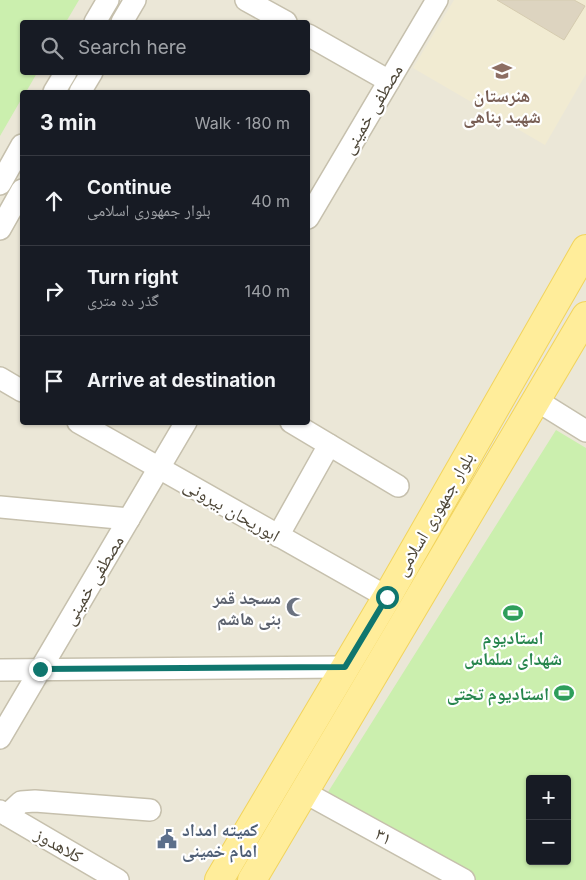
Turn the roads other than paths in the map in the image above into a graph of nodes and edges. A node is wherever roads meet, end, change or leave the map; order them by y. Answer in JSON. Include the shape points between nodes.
{"nodes":[{"id":1,"x":108,"y":0,"type":"edge"},
{"id":2,"x":135,"y":0,"type":"edge"},
{"id":3,"x":246,"y":0,"type":"edge"},
{"id":4,"x":437,"y":0,"type":"edge"},
{"id":5,"x":96,"y":20,"type":"edge"},
{"id":6,"x":123,"y":20,"type":"edge"},
{"id":7,"x":282,"y":20,"type":"edge"},
{"id":8,"x":310,"y":36,"type":"edge"},
{"id":9,"x":64,"y":75,"type":"edge"},
{"id":10,"x":90,"y":75,"type":"edge"},
{"id":11,"x":388,"y":81,"type":"junction"},
{"id":12,"x":55,"y":90,"type":"edge"},
{"id":13,"x":81,"y":90,"type":"edge"},
{"id":14,"x":20,"y":149,"type":"edge"},
{"id":15,"x":0,"y":184,"type":"edge"},
{"id":16,"x":13,"y":194,"type":"edge"},
{"id":17,"x":310,"y":215,"type":"edge"},
{"id":18,"x":7,"y":224,"type":"edge"},
{"id":19,"x":586,"y":249,"type":"edge"},
{"id":20,"x":586,"y":316,"type":"edge"},
{"id":21,"x":0,"y":378,"type":"edge"},
{"id":22,"x":0,"y":385,"type":"edge"},
{"id":23,"x":20,"y":390,"type":"edge"},
{"id":24,"x":536,"y":400,"type":"junction"},
{"id":25,"x":83,"y":425,"type":"edge"},
{"id":26,"x":184,"y":425,"type":"edge"},
{"id":27,"x":296,"y":425,"type":"edge"},
{"id":28,"x":586,"y":432,"type":"edge"},
{"id":29,"x":330,"y":445,"type":"junction"},
{"id":30,"x":159,"y":468,"type":"junction"},
{"id":31,"x":398,"y":486,"type":"dead end"},
{"id":32,"x":0,"y":507,"type":"edge"},
{"id":33,"x":129,"y":519,"type":"junction"},
{"id":34,"x":278,"y":536,"type":"junction"},
{"id":35,"x":387,"y":597,"type":"junction"},
{"id":36,"x":345,"y":667,"type":"junction"},
{"id":37,"x":40,"y":669,"type":"junction"},
{"id":38,"x":0,"y":670,"type":"edge"},
{"id":39,"x":0,"y":738,"type":"edge"},
{"id":40,"x":304,"y":792,"type":"junction"},
{"id":41,"x":150,"y":810,"type":"dead end"},
{"id":42,"x":3,"y":813,"type":"edge"},
{"id":43,"x":118,"y":880,"type":"edge"},
{"id":44,"x":219,"y":880,"type":"edge"},
{"id":45,"x":252,"y":880,"type":"edge"},
{"id":46,"x":464,"y":880,"type":"edge"}],
"edges":[{"from":1,"to":5,"type":"street"},
{"from":2,"to":6,"type":"street"},
{"from":3,"to":7,"type":"street"},
{"from":4,"to":11,"type":"street","name":"مصطفی خمینی"},
{"from":8,"to":11,"type":"street"},
{"from":9,"to":12,"type":"street"},
{"from":10,"to":13,"type":"street"},
{"from":11,"to":17,"type":"street","name":"مصطفی خمینی"},
{"from":14,"to":15,"type":"street"},
{"from":16,"to":18,"type":"street"},
{"from":19,"to":35,"type":"main road","name":"بلوار جمهوری اسلامی"},
{"from":20,"to":24,"type":"main road","name":"بلوار جمهوری اسلامی"},
{"from":21,"to":22,"type":"street"},
{"from":21,"to":23,"type":"street"},
{"from":24,"to":28,"type":"street"},
{"from":24,"to":40,"type":"main road","name":"بلوار جمهوری اسلامی"},
{"from":25,"to":30,"type":"street","name":"ابوریحان بیرونی"},
{"from":26,"to":30,"type":"street","name":"مصطفی خمینی"},
{"from":27,"to":29,"type":"street"},
{"from":29,"to":31,"type":"street"},
{"from":29,"to":34,"type":"street"},
{"from":30,"to":33,"type":"street","name":"مصطفی خمینی"},
{"from":30,"to":34,"type":"street","name":"ابوریحان بیرونی"},
{"from":32,"to":33,"type":"street"},
{"from":33,"to":37,"type":"street","name":"مصطفی خمینی"},
{"from":34,"to":35,"type":"street","name":"ابوریحان بیرونی"},
{"from":35,"to":36,"type":"main road","name":"بلوار جمهوری اسلامی"},
{"from":36,"to":37,"type":"street"},
{"from":36,"to":44,"type":"main road","name":"بلوار جمهوری اسلامی"},
{"from":37,"to":38,"type":"street"},
{"from":37,"to":39,"type":"street","name":"مصطفی خمینی"},
{"from":40,"to":45,"type":"main road","name":"بلوار جمهوری اسلامی"},
{"from":40,"to":46,"type":"street","name":"۳۱"},
{"from":41,"to":42,"type":"street","via":[[35,801],[21,802]]},
{"from":42,"to":43,"type":"street","name":"کلاهدوز"}]}
